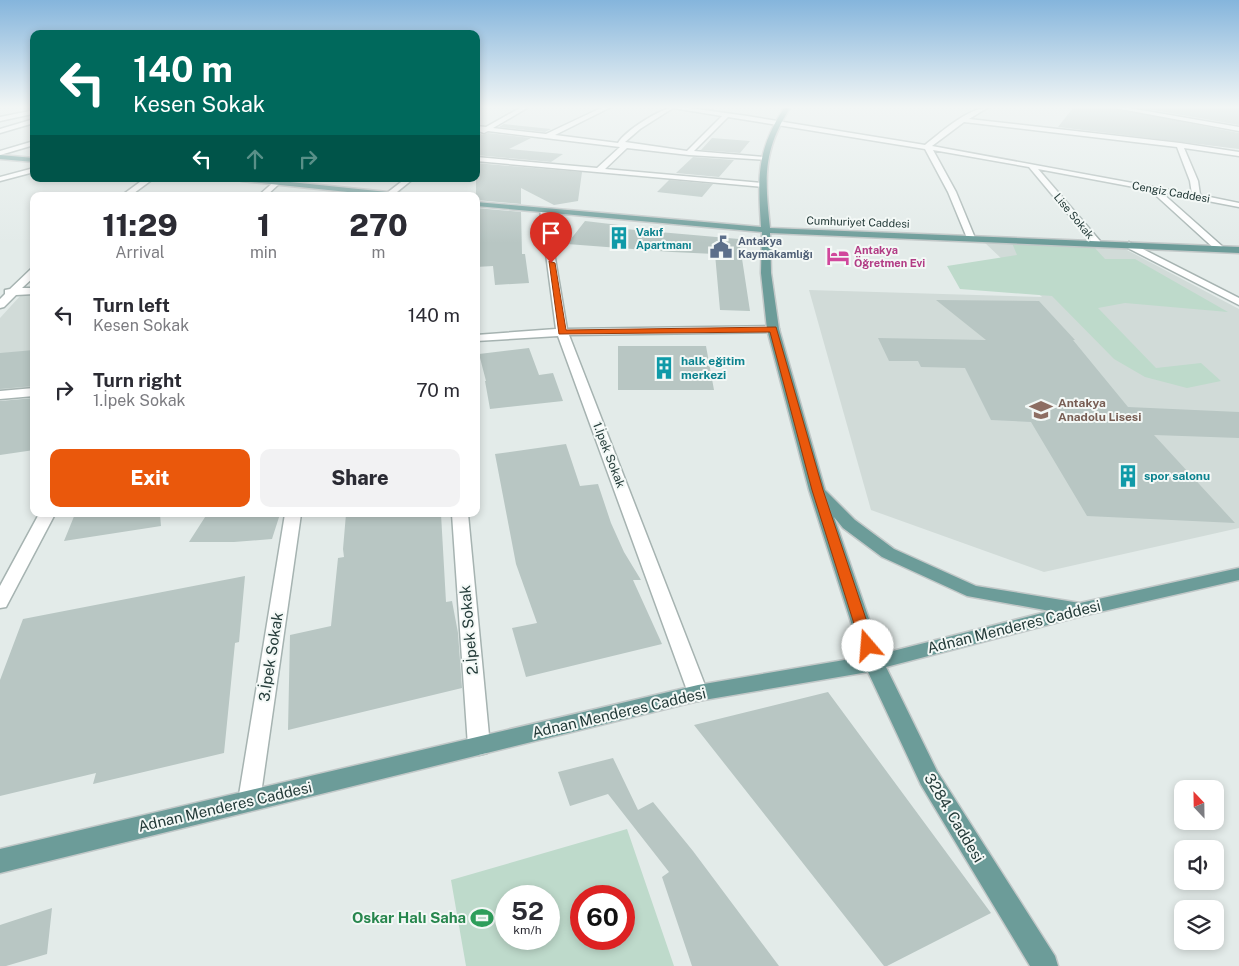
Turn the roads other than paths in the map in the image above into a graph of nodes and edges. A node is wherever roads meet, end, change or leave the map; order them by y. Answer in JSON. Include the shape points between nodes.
{"nodes":[{"id":1,"x":617,"y":153,"type":"edge"},
{"id":2,"x":690,"y":153,"type":"edge"},
{"id":3,"x":767,"y":153,"type":"edge"},
{"id":4,"x":930,"y":153,"type":"edge"},
{"id":5,"x":964,"y":153,"type":"edge"},
{"id":6,"x":1183,"y":153,"type":"edge"},
{"id":7,"x":0,"y":155,"type":"edge"},
{"id":8,"x":30,"y":159,"type":"edge"},
{"id":9,"x":480,"y":159,"type":"edge"},
{"id":10,"x":765,"y":159,"type":"junction"},
{"id":11,"x":1032,"y":166,"type":"junction"},
{"id":12,"x":30,"y":171,"type":"edge"},
{"id":13,"x":598,"y":171,"type":"junction"},
{"id":14,"x":30,"y":176,"type":"edge"},
{"id":15,"x":0,"y":179,"type":"edge"},
{"id":16,"x":145,"y":182,"type":"edge"},
{"id":17,"x":278,"y":182,"type":"edge"},
{"id":18,"x":294,"y":182,"type":"edge"},
{"id":19,"x":406,"y":182,"type":"edge"},
{"id":20,"x":0,"y":183,"type":"edge"},
{"id":21,"x":762,"y":185,"type":"junction"},
{"id":22,"x":1154,"y":189,"type":"junction"},
{"id":23,"x":131,"y":192,"type":"edge"},
{"id":24,"x":266,"y":192,"type":"edge"},
{"id":25,"x":366,"y":192,"type":"edge"},
{"id":26,"x":392,"y":192,"type":"edge"},
{"id":27,"x":1196,"y":197,"type":"junction"},
{"id":28,"x":480,"y":204,"type":"edge"},
{"id":29,"x":1239,"y":205,"type":"edge"},
{"id":30,"x":543,"y":211,"type":"junction"},
{"id":31,"x":766,"y":230,"type":"junction"},
{"id":32,"x":971,"y":238,"type":"junction"},
{"id":33,"x":1097,"y":244,"type":"junction"},
{"id":34,"x":1129,"y":245,"type":"junction"},
{"id":35,"x":1220,"y":249,"type":"junction"},
{"id":36,"x":1239,"y":250,"type":"edge"},
{"id":37,"x":30,"y":275,"type":"edge"},
{"id":38,"x":30,"y":291,"type":"edge"},
{"id":39,"x":0,"y":292,"type":"edge"},
{"id":40,"x":11,"y":292,"type":"junction"},
{"id":41,"x":1239,"y":302,"type":"edge"},
{"id":42,"x":0,"y":305,"type":"edge"},
{"id":43,"x":773,"y":329,"type":"junction"},
{"id":44,"x":562,"y":332,"type":"junction"},
{"id":45,"x":480,"y":338,"type":"edge"},
{"id":46,"x":30,"y":392,"type":"edge"},
{"id":47,"x":0,"y":395,"type":"edge"},
{"id":48,"x":818,"y":490,"type":"junction"},
{"id":49,"x":45,"y":517,"type":"edge"},
{"id":50,"x":293,"y":517,"type":"edge"},
{"id":51,"x":460,"y":517,"type":"edge"},
{"id":52,"x":1239,"y":574,"type":"edge"},
{"id":53,"x":0,"y":602,"type":"edge"},
{"id":54,"x":1082,"y":609,"type":"junction"},
{"id":55,"x":874,"y":663,"type":"junction"},
{"id":56,"x":698,"y":693,"type":"junction"},
{"id":57,"x":479,"y":746,"type":"junction"},
{"id":58,"x":249,"y":801,"type":"junction"},
{"id":59,"x":0,"y":861,"type":"edge"},
{"id":60,"x":1045,"y":966,"type":"edge"}],
"edges":[{"from":1,"to":13,"type":"street"},
{"from":2,"to":10,"type":"street"},
{"from":3,"to":10,"type":"main road","name":"3284. Caddesi"},
{"from":4,"to":32,"type":"street","via":[[952,192]]},
{"from":5,"to":11,"type":"street","name":"Cengiz Caddesi"},
{"from":6,"to":27,"type":"street"},
{"from":7,"to":8,"type":"main road"},
{"from":9,"to":13,"type":"street"},
{"from":10,"to":21,"type":"main road","name":"3284. Caddesi"},
{"from":11,"to":22,"type":"street","name":"Cengiz Caddesi"},
{"from":11,"to":33,"type":"street","name":"Lise Sokak"},
{"from":12,"to":15,"type":"street"},
{"from":13,"to":21,"type":"street"},
{"from":14,"to":20,"type":"street"},
{"from":16,"to":23,"type":"street"},
{"from":17,"to":24,"type":"street"},
{"from":18,"to":25,"type":"main road"},
{"from":19,"to":26,"type":"street"},
{"from":21,"to":31,"type":"main road","name":"3284. Caddesi"},
{"from":22,"to":27,"type":"street","name":"Cengiz Caddesi"},
{"from":22,"to":35,"type":"street"},
{"from":27,"to":29,"type":"street","name":"Cengiz Caddesi"},
{"from":28,"to":30,"type":"main road","name":"Cumhuriyet Caddesi"},
{"from":30,"to":31,"type":"main road","name":"Cumhuriyet Caddesi"},
{"from":30,"to":44,"type":"street","name":"1.İpek Sokak"},
{"from":31,"to":32,"type":"main road","name":"Cumhuriyet Caddesi"},
{"from":31,"to":43,"type":"main road","name":"3284. Caddesi","via":[[766,273]]},
{"from":32,"to":33,"type":"main road","name":"Cumhuriyet Caddesi"},
{"from":33,"to":34,"type":"main road","name":"Cumhuriyet Caddesi"},
{"from":34,"to":35,"type":"main road","name":"Cumhuriyet Caddesi"},
{"from":34,"to":41,"type":"street"},
{"from":35,"to":36,"type":"main road","name":"Cumhuriyet Caddesi"},
{"from":37,"to":40,"type":"street"},
{"from":38,"to":40,"type":"street"},
{"from":39,"to":40,"type":"street"},
{"from":40,"to":42,"type":"street"},
{"from":43,"to":44,"type":"street"},
{"from":43,"to":48,"type":"main road","name":"3284. Caddesi"},
{"from":44,"to":45,"type":"street"},
{"from":44,"to":56,"type":"street","name":"1.İpek Sokak"},
{"from":46,"to":47,"type":"street"},
{"from":48,"to":54,"type":"main road","via":[[849,524],[888,553],[973,592]]},
{"from":48,"to":55,"type":"main road","name":"3284. Caddesi"},
{"from":49,"to":53,"type":"street"},
{"from":50,"to":58,"type":"street","name":"3.İpek Sokak"},
{"from":51,"to":57,"type":"street","name":"2.İpek Sokak"},
{"from":52,"to":54,"type":"main road","name":"Adnan Menderes Caddesi"},
{"from":54,"to":55,"type":"main road","name":"Adnan Menderes Caddesi"},
{"from":55,"to":56,"type":"main road","name":"Adnan Menderes Caddesi"},
{"from":55,"to":60,"type":"main road","name":"3284. Caddesi","via":[[929,778]]},
{"from":56,"to":57,"type":"main road","name":"Adnan Menderes Caddesi"},
{"from":57,"to":58,"type":"main road","name":"Adnan Menderes Caddesi"},
{"from":58,"to":59,"type":"main road","name":"Adnan Menderes Caddesi"}]}
